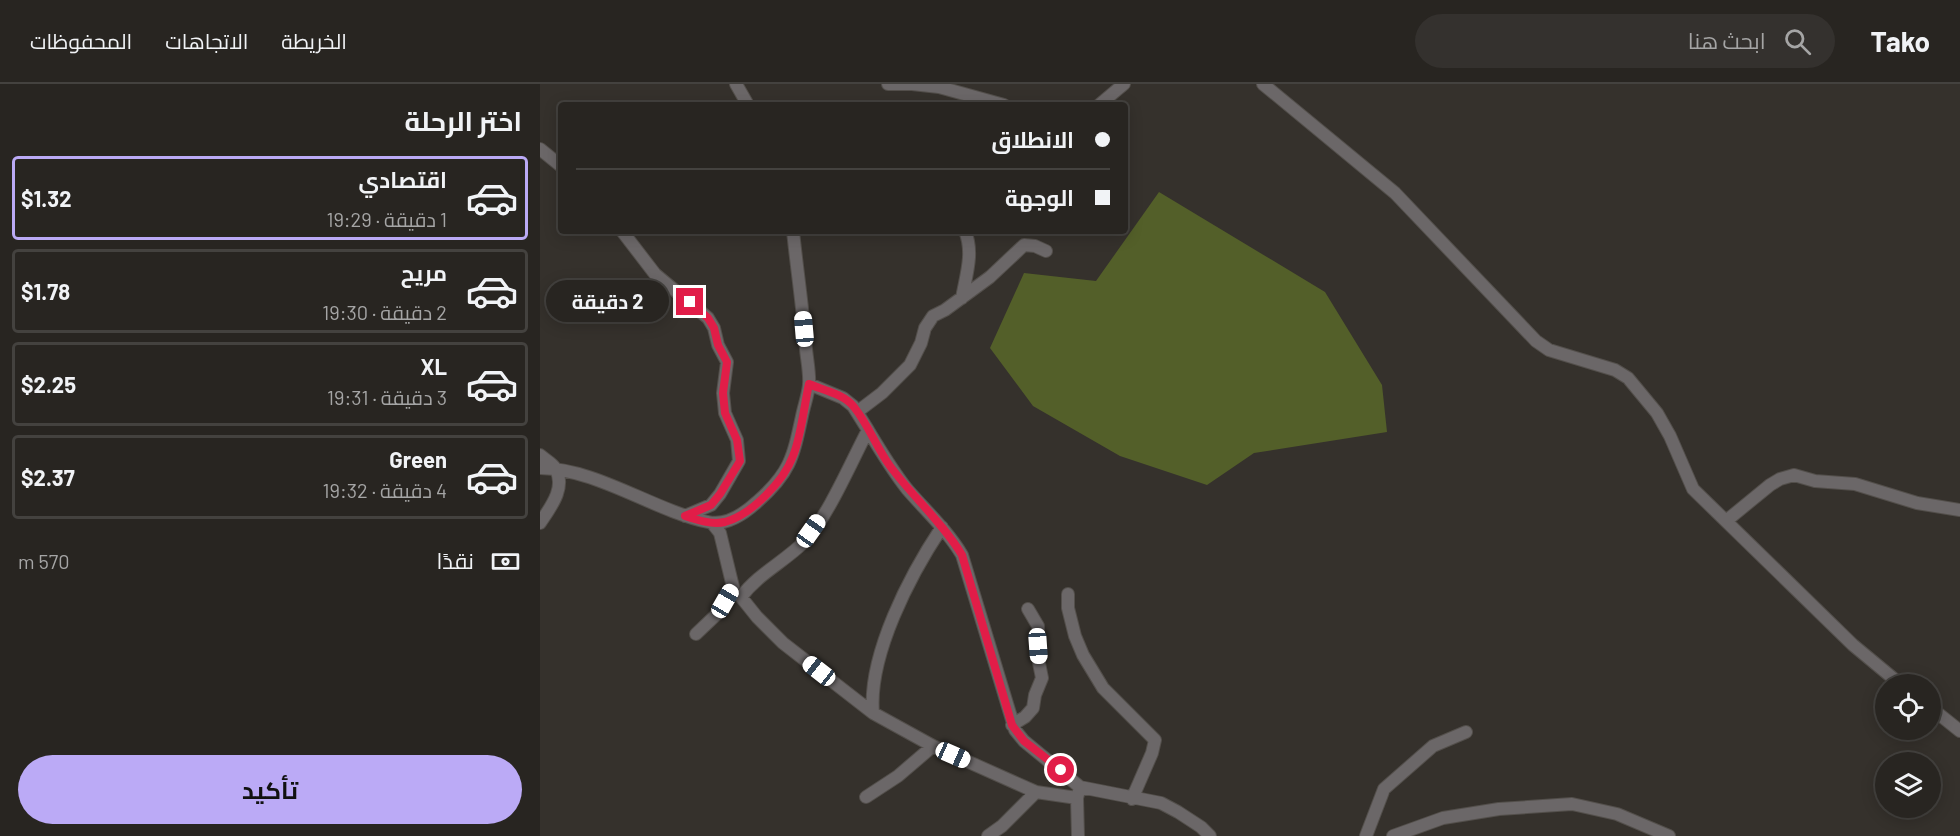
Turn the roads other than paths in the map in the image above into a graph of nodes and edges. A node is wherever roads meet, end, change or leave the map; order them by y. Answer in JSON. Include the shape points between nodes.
{"nodes":[{"id":1,"x":736,"y":84,"type":"edge"},
{"id":2,"x":888,"y":84,"type":"edge"},
{"id":3,"x":910,"y":84,"type":"edge"},
{"id":4,"x":1124,"y":84,"type":"edge"},
{"id":5,"x":1263,"y":84,"type":"edge"},
{"id":6,"x":746,"y":102,"type":"edge"},
{"id":7,"x":993,"y":102,"type":"edge"},
{"id":8,"x":1103,"y":102,"type":"edge"},
{"id":9,"x":540,"y":149,"type":"edge"},
{"id":10,"x":558,"y":164,"type":"edge"},
{"id":11,"x":624,"y":234,"type":"edge"},
{"id":12,"x":793,"y":234,"type":"edge"},
{"id":13,"x":966,"y":234,"type":"edge"},
{"id":14,"x":1046,"y":251,"type":"dead end"},
{"id":15,"x":962,"y":298,"type":"junction"},
{"id":16,"x":809,"y":384,"type":"junction"},
{"id":17,"x":857,"y":412,"type":"junction"},
{"id":18,"x":868,"y":430,"type":"junction"},
{"id":19,"x":540,"y":455,"type":"edge"},
{"id":20,"x":540,"y":468,"type":"edge"},
{"id":21,"x":555,"y":468,"type":"junction"},
{"id":22,"x":1960,"y":510,"type":"edge"},
{"id":23,"x":685,"y":516,"type":"junction"},
{"id":24,"x":1726,"y":521,"type":"junction"},
{"id":25,"x":540,"y":523,"type":"edge"},
{"id":26,"x":712,"y":523,"type":"junction"},
{"id":27,"x":942,"y":527,"type":"junction"},
{"id":28,"x":1068,"y":594,"type":"dead end"},
{"id":29,"x":1028,"y":609,"type":"dead end"},
{"id":30,"x":696,"y":634,"type":"dead end"},
{"id":31,"x":1888,"y":674,"type":"edge"},
{"id":32,"x":873,"y":713,"type":"junction"},
{"id":33,"x":1941,"y":716,"type":"edge"},
{"id":34,"x":1012,"y":725,"type":"junction"},
{"id":35,"x":1960,"y":731,"type":"edge"},
{"id":36,"x":1466,"y":732,"type":"dead end"},
{"id":37,"x":933,"y":746,"type":"junction"},
{"id":38,"x":1036,"y":792,"type":"junction"},
{"id":39,"x":1079,"y":792,"type":"junction"},
{"id":40,"x":866,"y":797,"type":"dead end"},
{"id":41,"x":1132,"y":799,"type":"junction"},
{"id":42,"x":988,"y":836,"type":"edge"},
{"id":43,"x":1078,"y":836,"type":"edge"},
{"id":44,"x":1210,"y":836,"type":"edge"},
{"id":45,"x":1366,"y":836,"type":"edge"},
{"id":46,"x":1393,"y":836,"type":"edge"},
{"id":47,"x":1669,"y":836,"type":"edge"}],
"edges":[{"from":1,"to":6,"type":"street"},
{"from":2,"to":3,"type":"street"},
{"from":3,"to":7,"type":"street","via":[[939,87]]},
{"from":4,"to":8,"type":"street"},
{"from":5,"to":24,"type":"street","via":[[1395,192],[1536,340],[1549,350],[1615,370],[1628,378],[1657,413],[1693,489]]},
{"from":9,"to":10,"type":"street"},
{"from":11,"to":23,"type":"street","via":[[655,274],[708,318],[727,362],[725,413],[737,440],[740,461],[711,505]]},
{"from":12,"to":16,"type":"street"},
{"from":13,"to":15,"type":"street","via":[[969,263]]},
{"from":14,"to":15,"type":"street","via":[[1024,245]]},
{"from":15,"to":17,"type":"street","via":[[929,320],[910,365]]},
{"from":16,"to":17,"type":"street","via":[[843,398]]},
{"from":16,"to":26,"type":"street","via":[[794,456],[781,478],[752,507],[726,522]]},
{"from":17,"to":18,"type":"street"},
{"from":18,"to":27,"type":"street","via":[[887,463]]},
{"from":18,"to":32,"type":"street","via":[[804,542],[751,583],[741,597],[783,643]]},
{"from":19,"to":21,"type":"street"},
{"from":20,"to":21,"type":"street"},
{"from":21,"to":23,"type":"street"},
{"from":21,"to":25,"type":"street","via":[[557,495]]},
{"from":22,"to":24,"type":"street","via":[[1917,504],[1855,484],[1794,475],[1770,485]]},
{"from":23,"to":26,"type":"street"},
{"from":24,"to":31,"type":"street"},
{"from":26,"to":30,"type":"street","via":[[720,533],[733,587],[717,614]]},
{"from":27,"to":32,"type":"street","via":[[889,627],[880,652]]},
{"from":27,"to":34,"type":"street","via":[[962,555]]},
{"from":28,"to":41,"type":"street","via":[[1068,608],[1083,655],[1103,688],[1155,740]]},
{"from":29,"to":34,"type":"street","via":[[1038,626],[1041,678],[1033,708]]},
{"from":32,"to":37,"type":"street"},
{"from":33,"to":35,"type":"street"},
{"from":34,"to":39,"type":"street"},
{"from":36,"to":45,"type":"street","via":[[1433,746],[1384,789]]},
{"from":37,"to":38,"type":"street"},
{"from":37,"to":40,"type":"street"},
{"from":38,"to":39,"type":"street"},
{"from":38,"to":42,"type":"street"},
{"from":39,"to":41,"type":"street"},
{"from":39,"to":43,"type":"street"},
{"from":41,"to":44,"type":"street","via":[[1161,803]]},
{"from":46,"to":47,"type":"street","via":[[1443,818],[1572,804],[1617,814]]}]}
